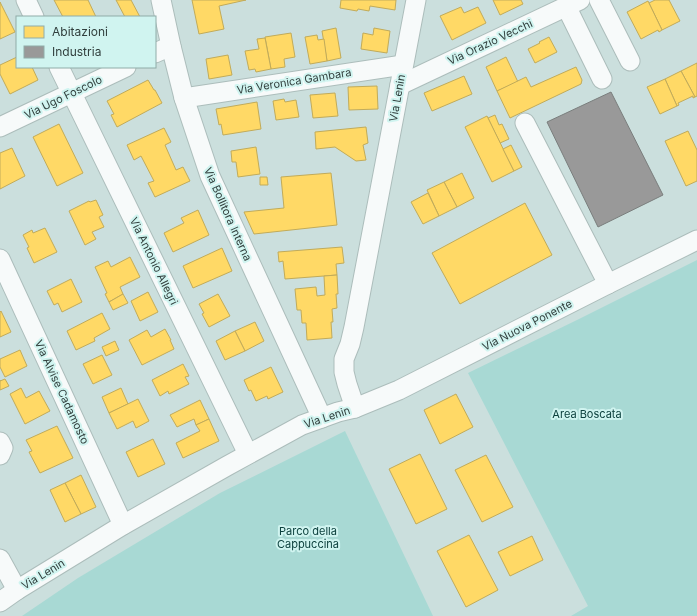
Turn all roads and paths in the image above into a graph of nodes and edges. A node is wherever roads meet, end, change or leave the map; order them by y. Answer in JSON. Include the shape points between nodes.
{"nodes":[{"id":1,"x":26,"y":0,"type":"edge"},
{"id":2,"x":161,"y":0,"type":"edge"},
{"id":3,"x":416,"y":0,"type":"edge"},
{"id":4,"x":599,"y":0,"type":"edge"},
{"id":5,"x":573,"y":3,"type":"edge"},
{"id":6,"x":34,"y":16,"type":"edge"},
{"id":7,"x":163,"y":49,"type":"edge"},
{"id":8,"x":630,"y":61,"type":"dead end"},
{"id":9,"x":404,"y":64,"type":"junction"},
{"id":10,"x":60,"y":68,"type":"edge"},
{"id":11,"x":124,"y":68,"type":"edge"},
{"id":12,"x":602,"y":79,"type":"dead end"},
{"id":13,"x":400,"y":85,"type":"junction"},
{"id":14,"x":72,"y":93,"type":"junction"},
{"id":15,"x":184,"y":98,"type":"junction"},
{"id":16,"x":525,"y":123,"type":"dead end"},
{"id":17,"x":0,"y":128,"type":"edge"},
{"id":18,"x":697,"y":240,"type":"edge"},
{"id":19,"x":0,"y":260,"type":"edge"},
{"id":20,"x":608,"y":284,"type":"junction"},
{"id":21,"x":355,"y":408,"type":"junction"},
{"id":22,"x":322,"y":418,"type":"junction"},
{"id":23,"x":0,"y":442,"type":"edge"},
{"id":24,"x":248,"y":454,"type":"junction"},
{"id":25,"x":0,"y":455,"type":"edge"},
{"id":26,"x":123,"y":525,"type":"junction"},
{"id":27,"x":0,"y":559,"type":"edge"},
{"id":28,"x":16,"y":590,"type":"junction"},
{"id":29,"x":0,"y":602,"type":"edge"}],
"edges":[{"from":1,"to":6,"type":"street"},
{"from":2,"to":7,"type":"street","name":"Via Bollitora Interna"},
{"from":3,"to":9,"type":"street","name":"Via Lenin"},
{"from":4,"to":8,"type":"street"},
{"from":5,"to":12,"type":"street"},
{"from":5,"to":13,"type":"street","name":"Via Orazio Vecchi"},
{"from":7,"to":15,"type":"street","name":"Via Bollitora Interna"},
{"from":9,"to":13,"type":"street","name":"Via Lenin"},
{"from":9,"to":15,"type":"street","name":"Via Veronica Gambara"},
{"from":10,"to":14,"type":"street","name":"Via Antonio Allegri"},
{"from":11,"to":14,"type":"street","name":"Via Ugo Foscolo"},
{"from":13,"to":21,"type":"street","name":"Via Lenin","via":[[354,328],[344,359],[344,372]]},
{"from":14,"to":17,"type":"street","name":"Via Ugo Foscolo"},
{"from":14,"to":24,"type":"street","name":"Via Antonio Allegri"},
{"from":15,"to":22,"type":"street","name":"Via Bollitora Interna","via":[[210,176]]},
{"from":16,"to":20,"type":"street"},
{"from":18,"to":20,"type":"street","name":"Via Nuova Ponente"},
{"from":19,"to":26,"type":"street","name":"Via Alvise Cadamosto"},
{"from":20,"to":21,"type":"street","name":"Via Nuova Ponente","via":[[403,396]]},
{"from":21,"to":22,"type":"street","name":"Via Lenin"},
{"from":22,"to":24,"type":"street","name":"Via Lenin","via":[[302,425]]},
{"from":23,"to":25,"type":"street","via":[[3,448]]},
{"from":24,"to":26,"type":"street","name":"Via Lenin"},
{"from":26,"to":28,"type":"street","name":"Via Lenin"},
{"from":27,"to":28,"type":"street"},
{"from":28,"to":29,"type":"street","name":"Via Lenin"}]}
